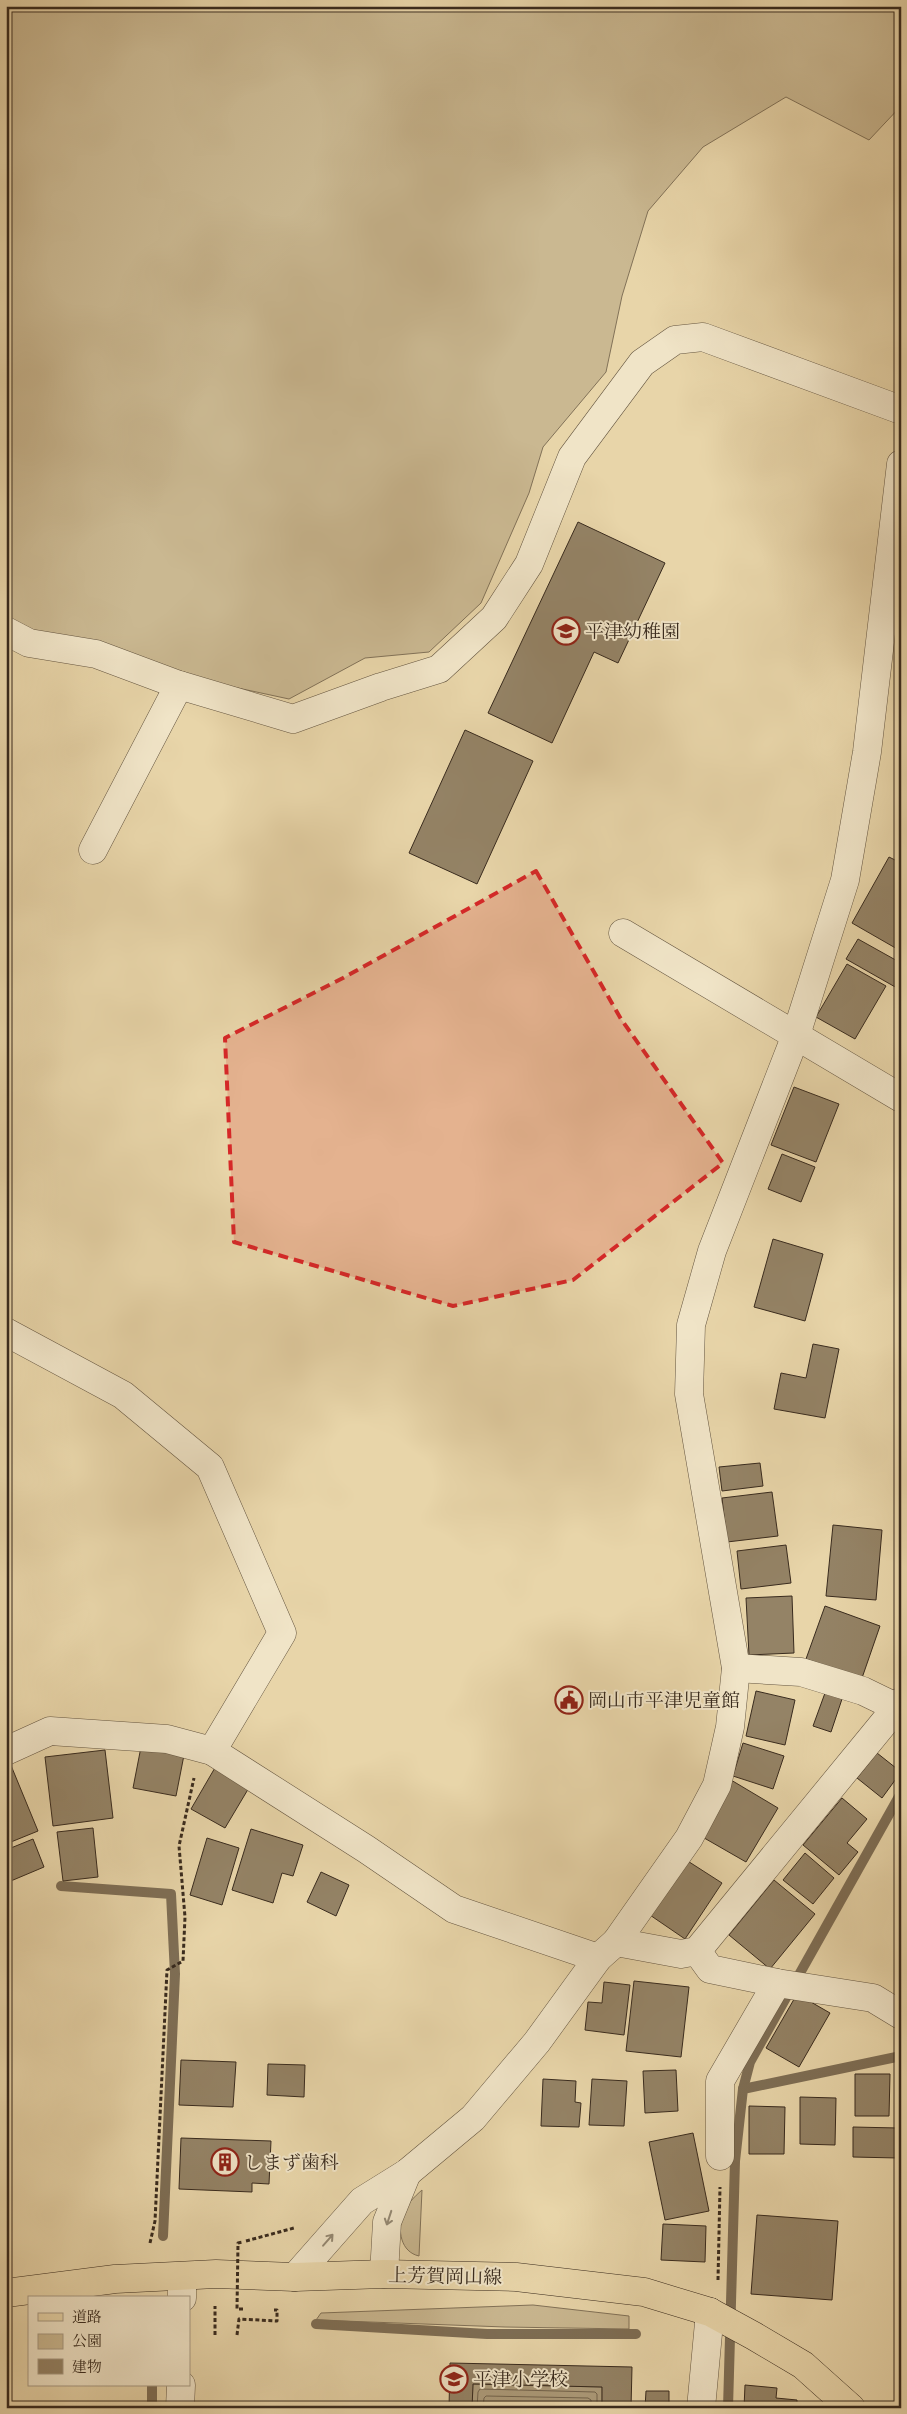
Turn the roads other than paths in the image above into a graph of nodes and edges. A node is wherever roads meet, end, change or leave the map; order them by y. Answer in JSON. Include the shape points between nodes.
{"nodes":[{"id":1,"x":901,"y":410,"type":"edge"},
{"id":2,"x":901,"y":464,"type":"edge"},
{"id":3,"x":6,"y":631,"type":"edge"},
{"id":4,"x":179,"y":685,"type":"junction"},
{"id":5,"x":93,"y":850,"type":"dead end"},
{"id":6,"x":623,"y":933,"type":"dead end"},
{"id":7,"x":796,"y":1035,"type":"junction"},
{"id":8,"x":901,"y":1098,"type":"edge"},
{"id":9,"x":6,"y":1332,"type":"edge"},
{"id":10,"x":736,"y":1668,"type":"junction"},
{"id":11,"x":898,"y":1705,"type":"edge"},
{"id":12,"x":6,"y":1750,"type":"edge"},
{"id":13,"x":212,"y":1751,"type":"junction"},
{"id":14,"x":607,"y":1950,"type":"junction"},
{"id":15,"x":696,"y":1951,"type":"junction"},
{"id":16,"x":788,"y":1985,"type":"junction"},
{"id":17,"x":901,"y":2015,"type":"edge"},
{"id":18,"x":720,"y":2156,"type":"road end"},
{"id":19,"x":407,"y":2173,"type":"junction"},
{"id":20,"x":384,"y":2274,"type":"junction"},
{"id":21,"x":295,"y":2277,"type":"junction"},
{"id":22,"x":182,"y":2287,"type":"edge"},
{"id":23,"x":6,"y":2293,"type":"edge"},
{"id":24,"x":714,"y":2315,"type":"junction"},
{"id":25,"x":181,"y":2386,"type":"edge"},
{"id":26,"x":180,"y":2408,"type":"edge"},
{"id":27,"x":700,"y":2408,"type":"edge"},
{"id":28,"x":851,"y":2408,"type":"edge"}],
"edges":[{"from":1,"to":4,"type":"street","via":[[703,337],[675,340],[642,363],[572,457],[529,564],[494,618],[439,670],[293,718]]},
{"from":2,"to":7,"type":"street","via":[[867,752],[846,880]]},
{"from":3,"to":4,"type":"street","via":[[30,643],[96,654]]},
{"from":4,"to":5,"type":"street"},
{"from":6,"to":7,"type":"street"},
{"from":7,"to":8,"type":"street"},
{"from":7,"to":10,"type":"street","via":[[712,1250],[691,1325],[689,1394]]},
{"from":9,"to":13,"type":"street","via":[[123,1395],[210,1467],[282,1633]]},
{"from":10,"to":11,"type":"street","via":[[801,1672]]},
{"from":10,"to":14,"type":"street","via":[[730,1728],[717,1785],[689,1838]]},
{"from":11,"to":15,"type":"street"},
{"from":12,"to":13,"type":"street","via":[[50,1731],[167,1739]]},
{"from":13,"to":14,"type":"street","via":[[454,1909]]},
{"from":14,"to":15,"type":"street","via":[[681,1954]]},
{"from":14,"to":19,"type":"street","via":[[473,2118]]},
{"from":15,"to":16,"type":"street","via":[[710,1969]]},
{"from":16,"to":17,"type":"street","via":[[873,1998]]},
{"from":16,"to":18,"type":"street","via":[[720,2080]]},
{"from":19,"to":20,"type":"street","one_way":true,"via":[[387,2222]]},
{"from":21,"to":19,"type":"street","one_way":true,"via":[[362,2201]]},
{"from":20,"to":21,"type":"main road","name":"上芳賀岡山線"},
{"from":20,"to":24,"type":"main road","name":"上芳賀岡山線","via":[[516,2277],[644,2292]]},
{"from":21,"to":22,"type":"main road","name":"上芳賀岡山線","via":[[216,2274]]},
{"from":22,"to":23,"type":"main road","name":"上芳賀岡山線","via":[[115,2279]]},
{"from":24,"to":27,"type":"street"},
{"from":24,"to":28,"type":"main road","name":"上芳賀岡山線","via":[[804,2365]]},
{"from":25,"to":26,"type":"street"}]}
